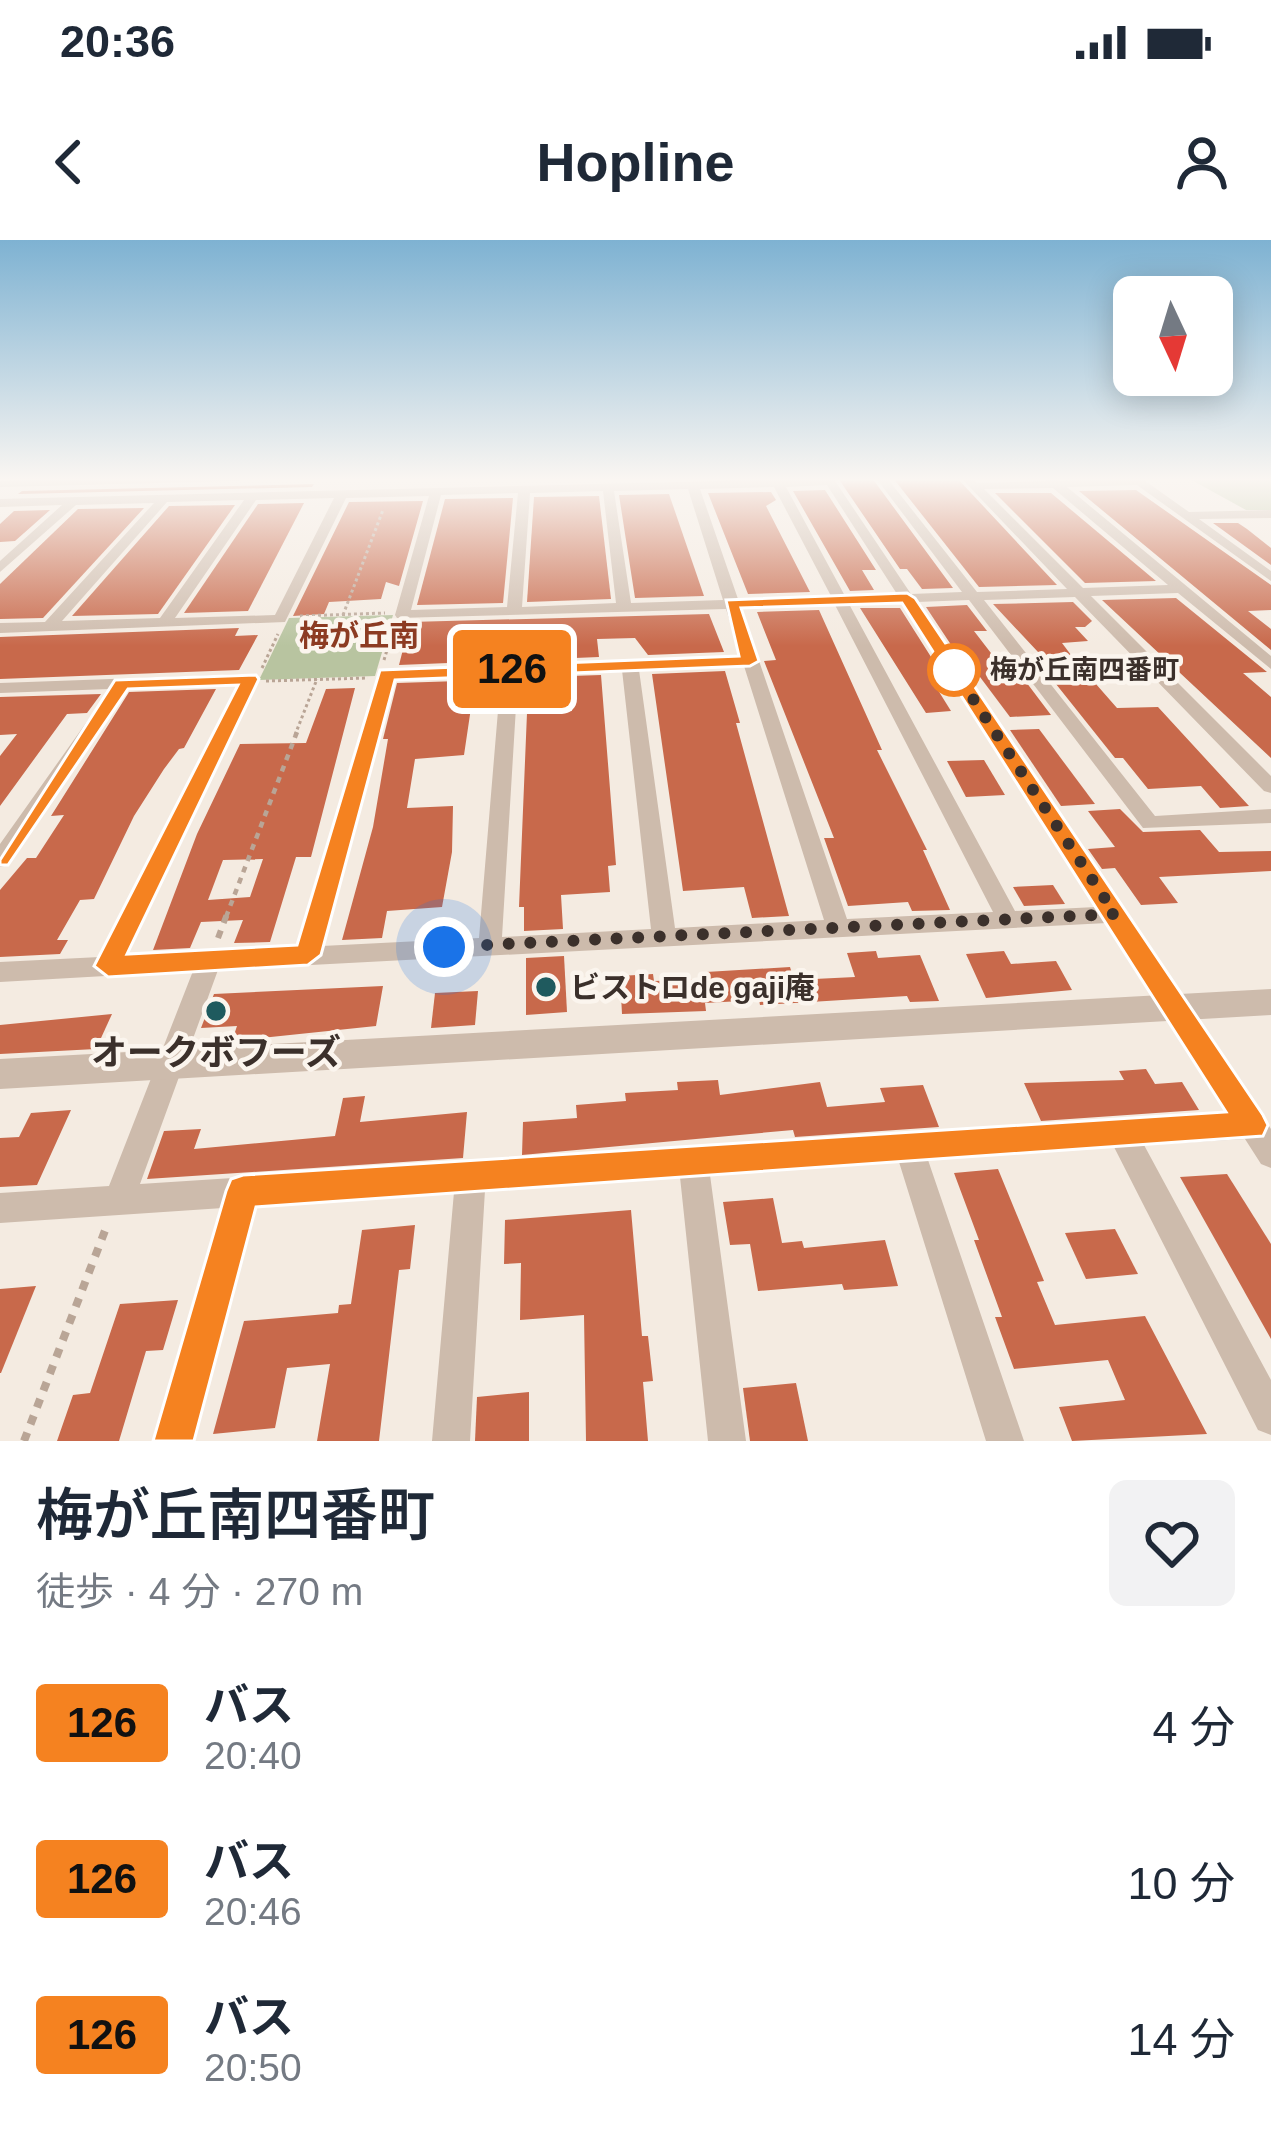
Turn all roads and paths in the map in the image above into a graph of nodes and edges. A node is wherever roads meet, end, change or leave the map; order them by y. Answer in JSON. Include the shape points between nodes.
{"nodes":[{"id":1,"x":37,"y":534,"type":"edge"},
{"id":2,"x":133,"y":534,"type":"edge"},
{"id":3,"x":226,"y":534,"type":"edge"},
{"id":4,"x":322,"y":534,"type":"edge"},
{"id":5,"x":374,"y":534,"type":"edge"},
{"id":6,"x":424,"y":534,"type":"edge"},
{"id":7,"x":520,"y":534,"type":"edge"},
{"id":8,"x":614,"y":534,"type":"edge"},
{"id":9,"x":709,"y":534,"type":"edge"},
{"id":10,"x":804,"y":534,"type":"edge"},
{"id":11,"x":865,"y":534,"type":"edge"},
{"id":12,"x":925,"y":534,"type":"edge"},
{"id":13,"x":1021,"y":534,"type":"edge"},
{"id":14,"x":1116,"y":534,"type":"edge"},
{"id":15,"x":1212,"y":534,"type":"edge"},
{"id":16,"x":0,"y":568,"type":"edge"},
{"id":17,"x":1271,"y":577,"type":"edge"},
{"id":18,"x":1182,"y":589,"type":"junction"},
{"id":19,"x":1079,"y":593,"type":"junction"},
{"id":20,"x":974,"y":596,"type":"junction"},
{"id":21,"x":907,"y":598,"type":"junction"},
{"id":22,"x":839,"y":601,"type":"junction"},
{"id":23,"x":732,"y":604,"type":"junction"},
{"id":24,"x":624,"y":608,"type":"junction"},
{"id":25,"x":514,"y":611,"type":"junction"},
{"id":26,"x":402,"y":614,"type":"junction"},
{"id":27,"x":343,"y":615,"type":"junction"},
{"id":28,"x":281,"y":618,"type":"junction"},
{"id":29,"x":164,"y":623,"type":"junction"},
{"id":30,"x":49,"y":627,"type":"junction"},
{"id":31,"x":0,"y":628,"type":"edge"},
{"id":32,"x":750,"y":661,"type":"junction"},
{"id":33,"x":1271,"y":664,"type":"edge"},
{"id":34,"x":630,"y":665,"type":"junction"},
{"id":35,"x":510,"y":669,"type":"junction"},
{"id":36,"x":381,"y":676,"type":"junction"},
{"id":37,"x":254,"y":680,"type":"junction"},
{"id":38,"x":317,"y":680,"type":"junction"},
{"id":39,"x":122,"y":684,"type":"junction"},
{"id":40,"x":0,"y":688,"type":"edge"},
{"id":41,"x":1271,"y":787,"type":"edge"},
{"id":42,"x":1271,"y":816,"type":"edge"},
{"id":43,"x":0,"y":860,"type":"edge"},
{"id":44,"x":1115,"y":914,"type":"junction"},
{"id":45,"x":1008,"y":919,"type":"junction"},
{"id":46,"x":838,"y":927,"type":"junction"},
{"id":47,"x":664,"y":937,"type":"junction"},
{"id":48,"x":490,"y":945,"type":"junction"},
{"id":49,"x":308,"y":955,"type":"junction"},
{"id":50,"x":210,"y":960,"type":"junction"},
{"id":51,"x":108,"y":966,"type":"junction"},
{"id":52,"x":0,"y":972,"type":"edge"},
{"id":53,"x":1271,"y":1002,"type":"edge"},
{"id":54,"x":1176,"y":1007,"type":"junction"},
{"id":55,"x":171,"y":1064,"type":"junction"},
{"id":56,"x":0,"y":1074,"type":"edge"},
{"id":57,"x":1252,"y":1125,"type":"junction"},
{"id":58,"x":1122,"y":1133,"type":"junction"},
{"id":59,"x":909,"y":1148,"type":"junction"},
{"id":60,"x":1271,"y":1154,"type":"edge"},
{"id":61,"x":693,"y":1161,"type":"junction"},
{"id":62,"x":471,"y":1175,"type":"junction"},
{"id":63,"x":243,"y":1191,"type":"junction"},
{"id":64,"x":117,"y":1200,"type":"junction"},
{"id":65,"x":0,"y":1208,"type":"edge"},
{"id":66,"x":1271,"y":1417,"type":"edge"},
{"id":67,"x":24,"y":1441,"type":"edge"},
{"id":68,"x":173,"y":1441,"type":"edge"},
{"id":69,"x":452,"y":1441,"type":"edge"},
{"id":70,"x":728,"y":1441,"type":"edge"},
{"id":71,"x":1005,"y":1441,"type":"edge"}],
"edges":[{"from":1,"to":16,"type":"street"},
{"from":2,"to":30,"type":"street"},
{"from":3,"to":29,"type":"street"},
{"from":4,"to":28,"type":"street"},
{"from":5,"to":27,"type":"path"},
{"from":6,"to":26,"type":"street"},
{"from":7,"to":25,"type":"street"},
{"from":8,"to":24,"type":"street"},
{"from":9,"to":23,"type":"street"},
{"from":10,"to":22,"type":"street"},
{"from":11,"to":21,"type":"street"},
{"from":12,"to":20,"type":"street"},
{"from":13,"to":19,"type":"street"},
{"from":14,"to":18,"type":"street"},
{"from":15,"to":17,"type":"street"},
{"from":18,"to":19,"type":"street"},
{"from":18,"to":33,"type":"street"},
{"from":19,"to":20,"type":"street"},
{"from":19,"to":41,"type":"street"},
{"from":20,"to":21,"type":"street"},
{"from":20,"to":42,"type":"street","via":[[1150,823]]},
{"from":21,"to":22,"type":"street"},
{"from":21,"to":44,"type":"street"},
{"from":22,"to":23,"type":"street"},
{"from":22,"to":45,"type":"street"},
{"from":23,"to":24,"type":"street"},
{"from":23,"to":32,"type":"street"},
{"from":24,"to":25,"type":"street"},
{"from":25,"to":26,"type":"street"},
{"from":26,"to":27,"type":"path"},
{"from":26,"to":36,"type":"path"},
{"from":27,"to":28,"type":"path"},
{"from":28,"to":29,"type":"street"},
{"from":28,"to":37,"type":"path"},
{"from":29,"to":30,"type":"street"},
{"from":30,"to":31,"type":"street"},
{"from":32,"to":34,"type":"street"},
{"from":32,"to":46,"type":"street"},
{"from":34,"to":35,"type":"street"},
{"from":34,"to":47,"type":"street"},
{"from":35,"to":36,"type":"street"},
{"from":35,"to":48,"type":"street"},
{"from":36,"to":38,"type":"path"},
{"from":36,"to":49,"type":"street"},
{"from":37,"to":38,"type":"path"},
{"from":37,"to":39,"type":"street"},
{"from":37,"to":51,"type":"street"},
{"from":38,"to":50,"type":"path"},
{"from":39,"to":40,"type":"street"},
{"from":39,"to":43,"type":"street"},
{"from":44,"to":45,"type":"street"},
{"from":44,"to":54,"type":"street"},
{"from":45,"to":46,"type":"street"},
{"from":46,"to":47,"type":"street"},
{"from":47,"to":48,"type":"street"},
{"from":48,"to":49,"type":"street"},
{"from":49,"to":50,"type":"street"},
{"from":50,"to":51,"type":"street"},
{"from":50,"to":55,"type":"street"},
{"from":51,"to":52,"type":"street"},
{"from":53,"to":54,"type":"street"},
{"from":54,"to":55,"type":"street"},
{"from":54,"to":57,"type":"street"},
{"from":55,"to":56,"type":"street"},
{"from":55,"to":64,"type":"street"},
{"from":57,"to":58,"type":"street"},
{"from":57,"to":60,"type":"street"},
{"from":58,"to":59,"type":"street"},
{"from":58,"to":66,"type":"street"},
{"from":59,"to":61,"type":"street"},
{"from":59,"to":71,"type":"street"},
{"from":61,"to":62,"type":"street"},
{"from":61,"to":70,"type":"street"},
{"from":62,"to":63,"type":"street"},
{"from":62,"to":69,"type":"street"},
{"from":63,"to":64,"type":"street"},
{"from":63,"to":68,"type":"street"},
{"from":64,"to":65,"type":"street"},
{"from":64,"to":67,"type":"path"}]}
